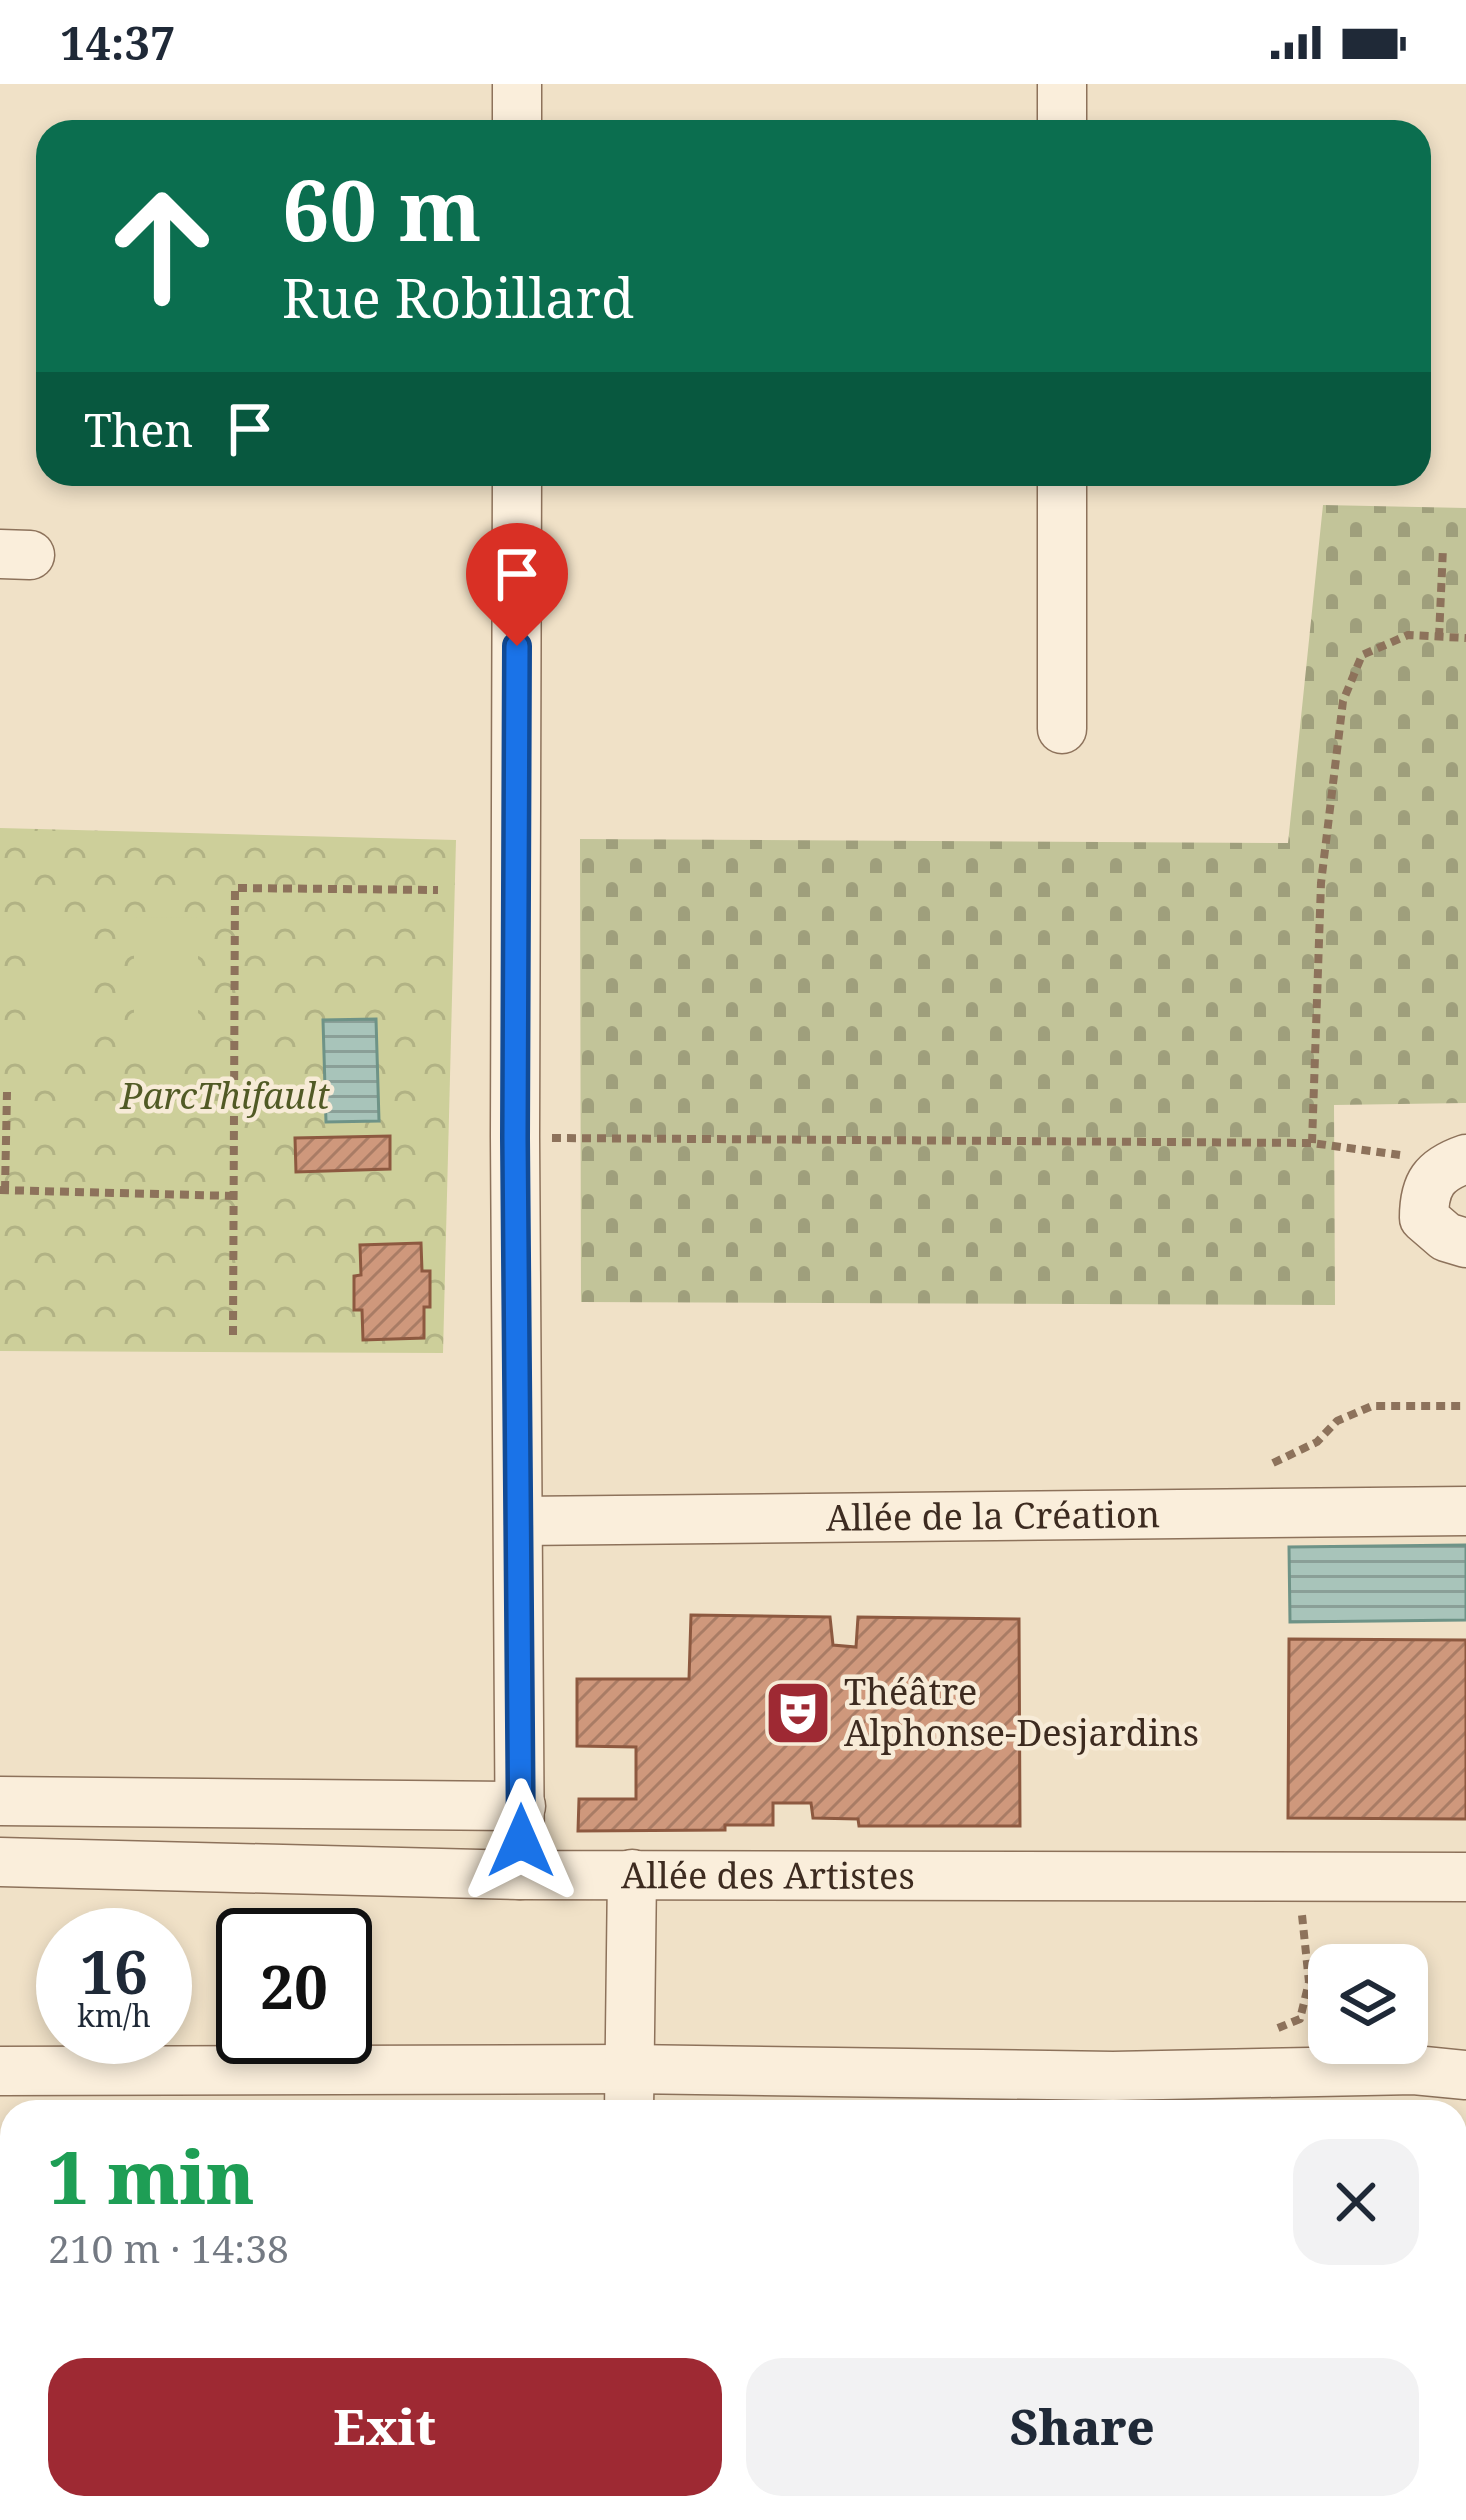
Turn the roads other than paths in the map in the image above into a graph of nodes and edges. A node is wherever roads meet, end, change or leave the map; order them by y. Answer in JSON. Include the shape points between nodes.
{"nodes":[{"id":1,"x":517,"y":84,"type":"edge"},
{"id":2,"x":1062,"y":84,"type":"edge"},
{"id":3,"x":517,"y":120,"type":"edge"},
{"id":4,"x":1062,"y":120,"type":"edge"},
{"id":5,"x":517,"y":486,"type":"edge"},
{"id":6,"x":1062,"y":486,"type":"edge"},
{"id":7,"x":1063,"y":729,"type":"dead end"},
{"id":8,"x":1454,"y":1163,"type":"edge"},
{"id":9,"x":1466,"y":1243,"type":"edge"},
{"id":10,"x":1466,"y":1511,"type":"edge"},
{"id":11,"x":519,"y":1520,"type":"junction"},
{"id":12,"x":0,"y":1801,"type":"edge"},
{"id":13,"x":521,"y":1806,"type":"junction"},
{"id":14,"x":0,"y":1862,"type":"edge"},
{"id":15,"x":632,"y":1874,"type":"junction"},
{"id":16,"x":520,"y":1875,"type":"junction"},
{"id":17,"x":1466,"y":1877,"type":"edge"},
{"id":18,"x":0,"y":2071,"type":"edge"},
{"id":19,"x":1466,"y":2075,"type":"edge"},
{"id":20,"x":629,"y":2091,"type":"edge"},
{"id":21,"x":1415,"y":2091,"type":"edge"},
{"id":22,"x":198,"y":2092,"type":"edge"},
{"id":23,"x":905,"y":2093,"type":"edge"}],
"edges":[{"from":1,"to":3,"type":"street"},
{"from":2,"to":4,"type":"street"},
{"from":5,"to":11,"type":"street"},
{"from":6,"to":7,"type":"street"},
{"from":8,"to":9,"type":"street","via":[[1424,1190],[1424,1218]]},
{"from":10,"to":11,"type":"street","name":"Allée de la Création"},
{"from":11,"to":13,"type":"street"},
{"from":12,"to":13,"type":"street"},
{"from":13,"to":16,"type":"street"},
{"from":14,"to":16,"type":"street","name":"Allée des Artistes"},
{"from":15,"to":16,"type":"street","name":"Allée des Artistes"},
{"from":15,"to":17,"type":"street","name":"Allée des Artistes"},
{"from":15,"to":20,"type":"street"},
{"from":18,"to":22,"type":"street"},
{"from":19,"to":21,"type":"street"},
{"from":20,"to":22,"type":"street"},
{"from":20,"to":23,"type":"street"},
{"from":21,"to":23,"type":"street","via":[[1251,2076]]}]}
